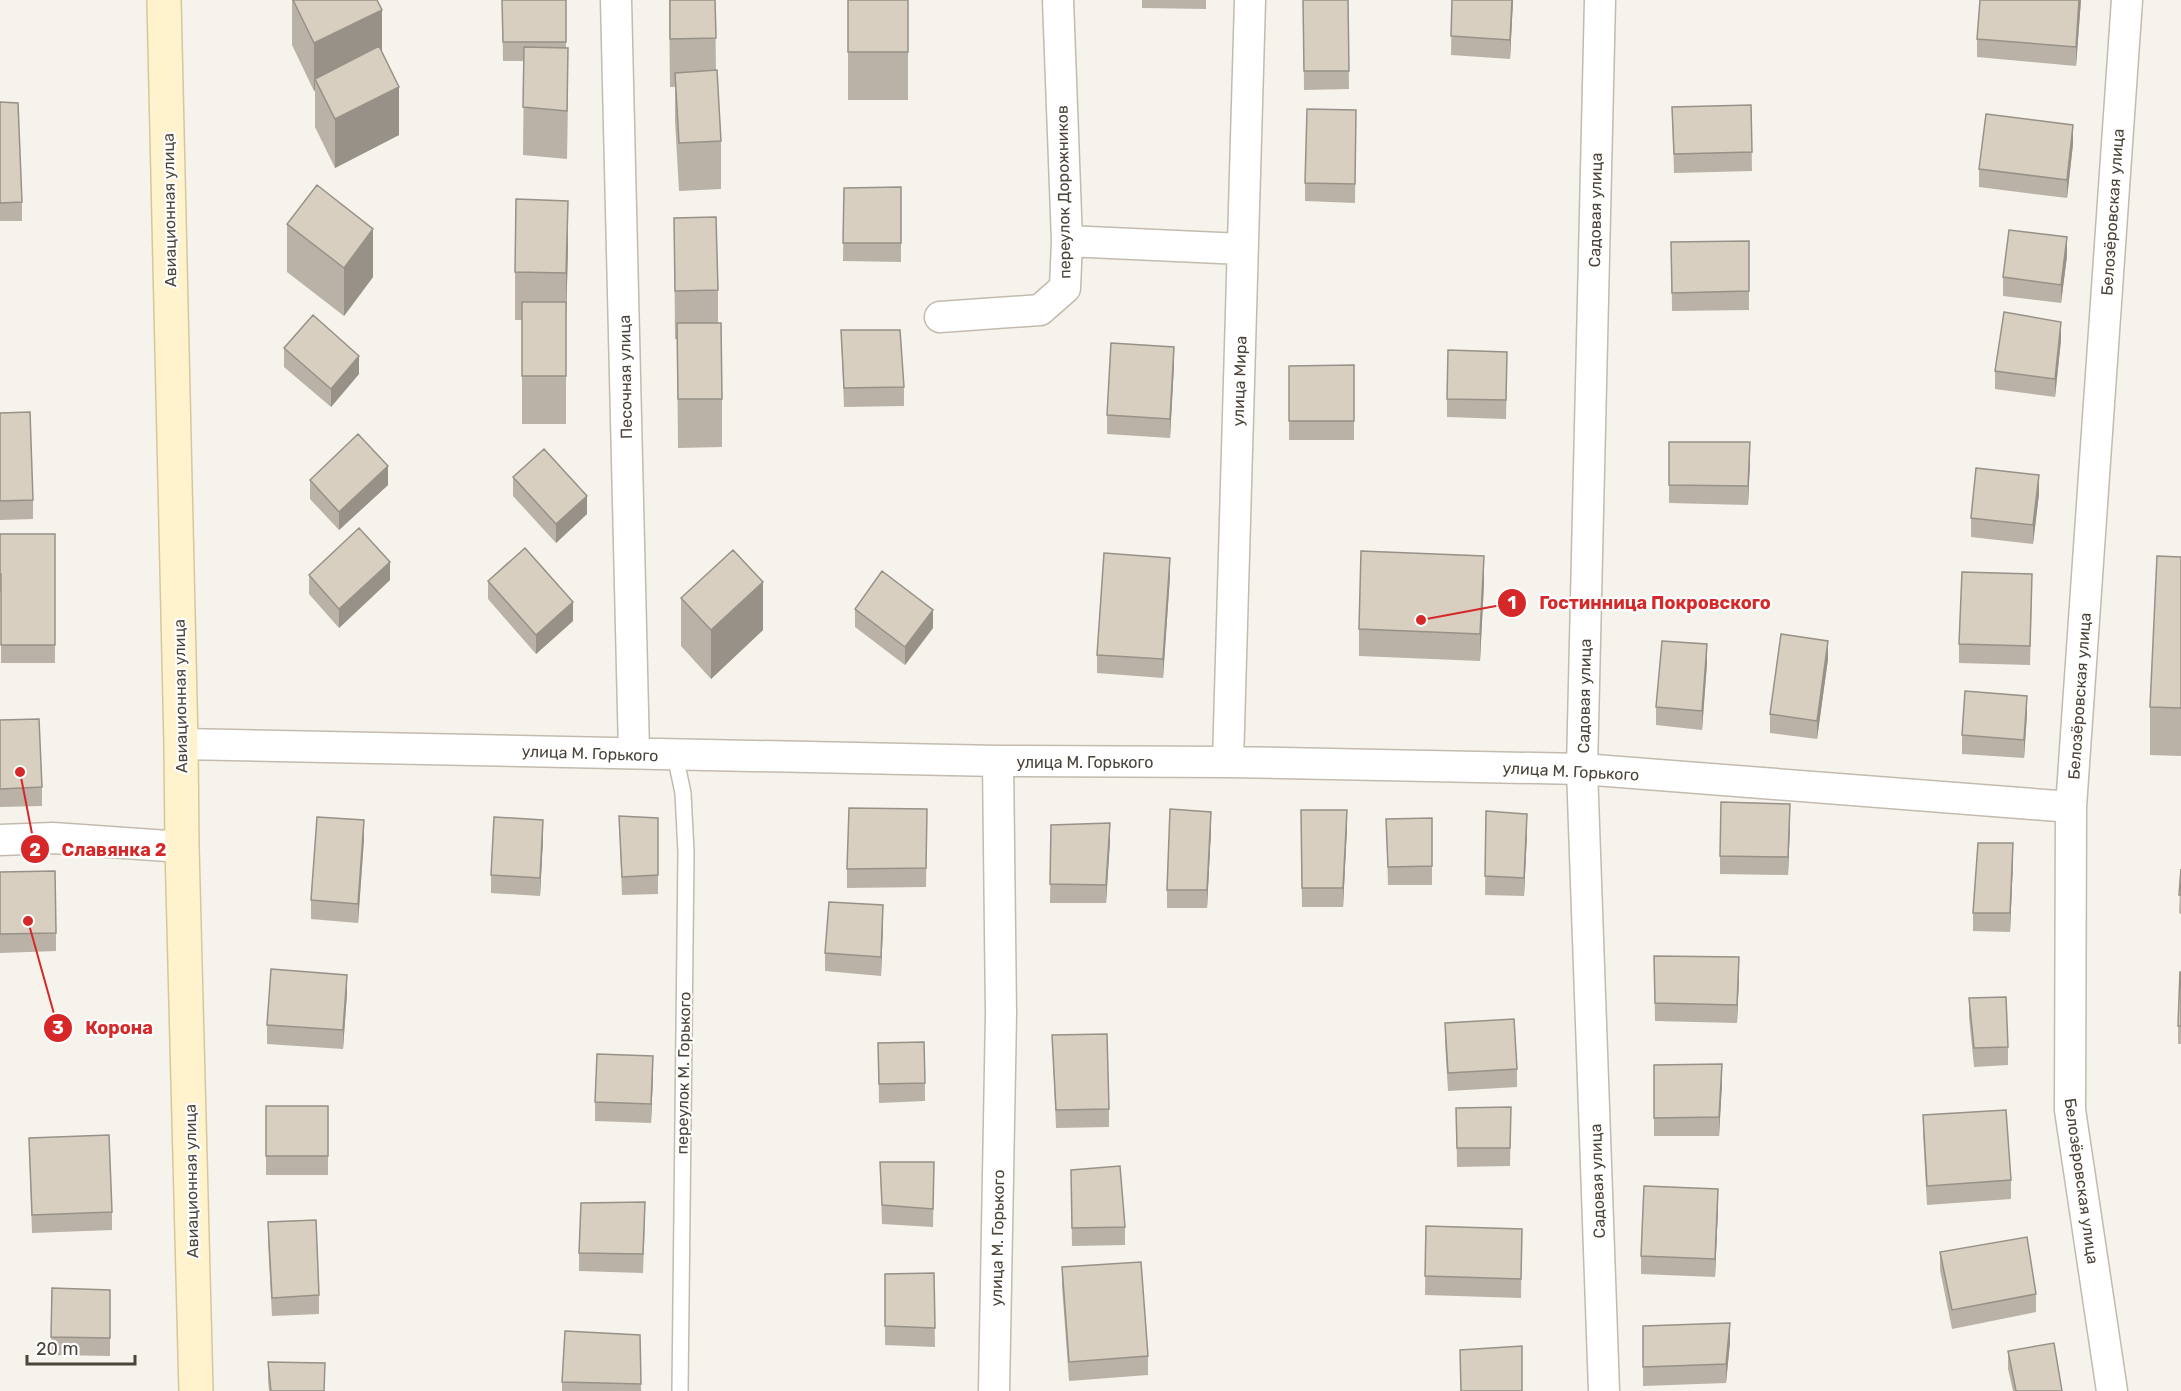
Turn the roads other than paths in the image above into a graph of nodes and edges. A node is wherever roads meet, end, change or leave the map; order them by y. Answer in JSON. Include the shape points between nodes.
{"nodes":[{"id":1,"x":164,"y":0,"type":"edge"},
{"id":2,"x":616,"y":0,"type":"edge"},
{"id":3,"x":1058,"y":0,"type":"edge"},
{"id":4,"x":1250,"y":0,"type":"edge"},
{"id":5,"x":1600,"y":0,"type":"edge"},
{"id":6,"x":2127,"y":0,"type":"edge"},
{"id":7,"x":1067,"y":241,"type":"junction"},
{"id":8,"x":1242,"y":249,"type":"junction"},
{"id":9,"x":940,"y":317,"type":"dead end"},
{"id":10,"x":182,"y":744,"type":"junction"},
{"id":11,"x":634,"y":753,"type":"junction"},
{"id":12,"x":675,"y":755,"type":"junction"},
{"id":13,"x":998,"y":762,"type":"junction"},
{"id":14,"x":1228,"y":762,"type":"junction"},
{"id":15,"x":1582,"y":769,"type":"junction"},
{"id":16,"x":2071,"y":807,"type":"junction"},
{"id":17,"x":0,"y":840,"type":"edge"},
{"id":18,"x":182,"y":846,"type":"junction"},
{"id":19,"x":196,"y":1391,"type":"edge"},
{"id":20,"x":680,"y":1391,"type":"edge"},
{"id":21,"x":994,"y":1391,"type":"edge"},
{"id":22,"x":1604,"y":1391,"type":"edge"},
{"id":23,"x":2112,"y":1391,"type":"edge"}],
"edges":[{"from":1,"to":10,"type":"main road","name":"Авиационная улица"},
{"from":2,"to":11,"type":"street","name":"Песочная улица"},
{"from":3,"to":7,"type":"street","name":"переулок Дорожников"},
{"from":4,"to":8,"type":"street","name":"улица Мира"},
{"from":5,"to":15,"type":"street","name":"Садовая улица"},
{"from":6,"to":16,"type":"street","name":"Белозёровская улица"},
{"from":7,"to":8,"type":"street"},
{"from":7,"to":9,"type":"street","name":"переулок Дорожников","via":[[1065,288],[1040,310]]},
{"from":8,"to":14,"type":"street","name":"улица Мира"},
{"from":10,"to":11,"type":"street","name":"улица М. Горького"},
{"from":10,"to":18,"type":"main road","name":"Авиационная улица"},
{"from":11,"to":12,"type":"street","name":"улица М. Горького"},
{"from":12,"to":13,"type":"street","name":"улица М. Горького"},
{"from":12,"to":20,"type":"lane","name":"переулок М. Горького","via":[[686,852]]},
{"from":13,"to":14,"type":"street","name":"улица М. Горького"},
{"from":13,"to":21,"type":"street","name":"улица М. Горького","via":[[1001,1014]]},
{"from":14,"to":15,"type":"street","name":"улица М. Горького"},
{"from":15,"to":16,"type":"street","name":"улица М. Горького"},
{"from":15,"to":22,"type":"street","name":"Садовая улица"},
{"from":16,"to":23,"type":"street","name":"Белозёровская улица","via":[[2070,1110]]},
{"from":17,"to":18,"type":"street","via":[[52,838]]},
{"from":18,"to":19,"type":"main road","name":"Авиационная улица"}]}
